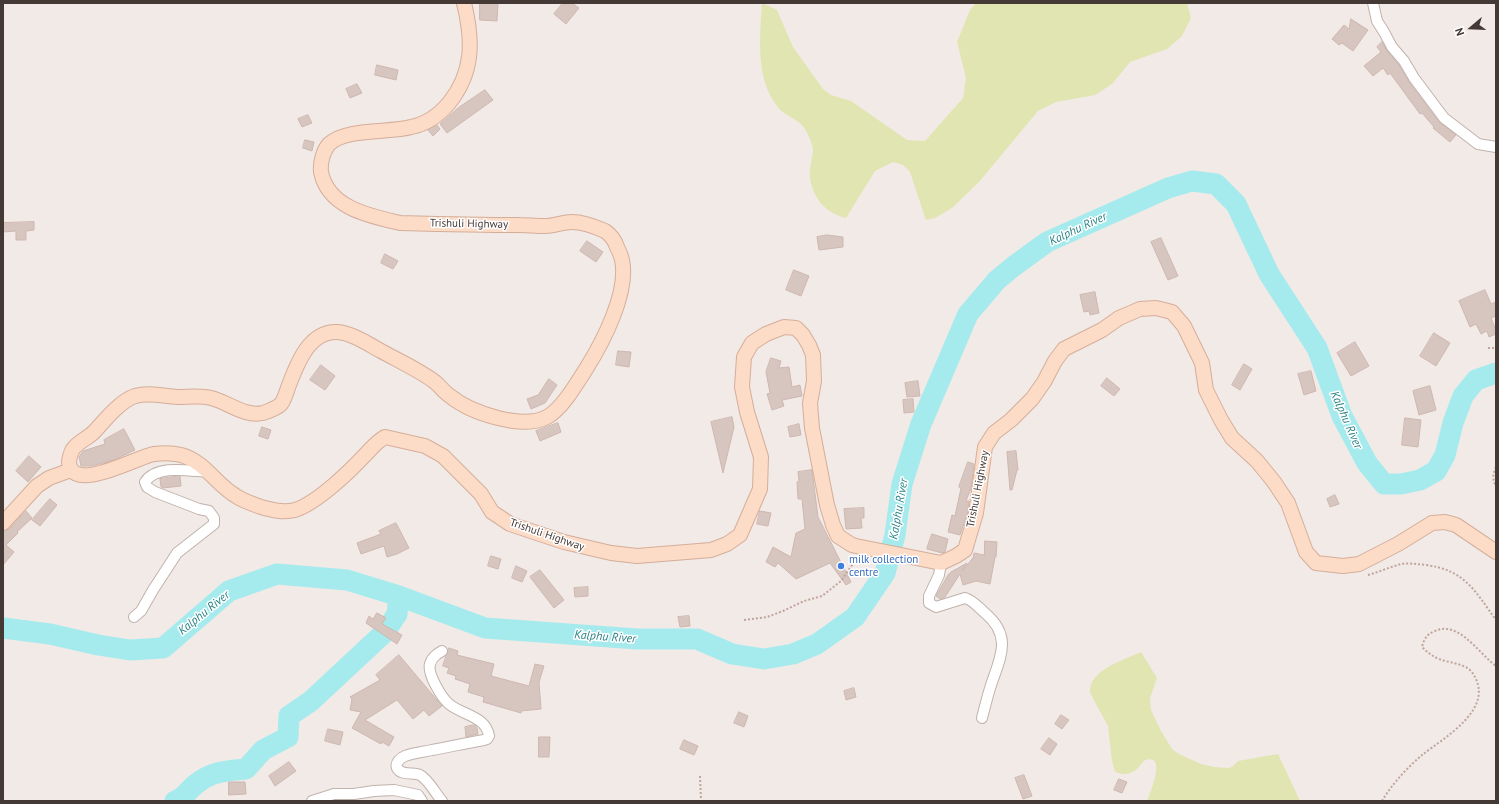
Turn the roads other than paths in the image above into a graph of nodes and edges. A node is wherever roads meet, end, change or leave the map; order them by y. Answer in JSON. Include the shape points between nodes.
{"nodes":[{"id":1,"x":464,"y":3,"type":"edge"},
{"id":2,"x":1373,"y":3,"type":"edge"},
{"id":3,"x":1496,"y":147,"type":"edge"},
{"id":4,"x":71,"y":470,"type":"junction"},
{"id":5,"x":208,"y":472,"type":"junction"},
{"id":6,"x":3,"y":523,"type":"edge"},
{"id":7,"x":1496,"y":552,"type":"edge"},
{"id":8,"x":941,"y":563,"type":"junction"},
{"id":9,"x":134,"y":617,"type":"dead end"},
{"id":10,"x":442,"y":651,"type":"dead end"},
{"id":11,"x":982,"y":718,"type":"dead end"},
{"id":12,"x":312,"y":801,"type":"edge"},
{"id":13,"x":422,"y":801,"type":"edge"},
{"id":14,"x":442,"y":801,"type":"edge"}],
"edges":[{"from":1,"to":4,"type":"street","name":"Trishuli Highway","via":[[470,56],[461,86],[449,102],[432,118],[416,126],[351,134],[330,144],[323,154],[322,176],[333,196],[344,204],[378,218],[400,223],[546,226],[575,222],[608,233],[615,242],[622,260],[621,294],[598,351],[559,406],[549,416],[535,421],[517,422],[486,414],[466,407],[436,383],[368,343],[340,332],[330,333],[322,335],[309,345],[298,363],[282,404],[274,409],[255,414],[210,398],[136,396],[124,403],[72,450],[68,460]]},
{"from":2,"to":3,"type":"street","via":[[1377,21],[1392,47],[1444,118],[1478,144]]},
{"from":4,"to":5,"type":"street","name":"Trishuli Highway","via":[[82,476],[112,470],[152,454],[174,454],[185,456]]},
{"from":4,"to":6,"type":"street","via":[[49,478],[37,486]]},
{"from":5,"to":8,"type":"street","name":"Trishuli Highway","via":[[236,497],[276,511],[295,510],[313,501],[331,487],[367,454],[377,441],[385,437],[425,446],[443,456],[481,494],[492,512],[510,524],[564,542],[611,553],[638,556],[711,550],[727,544],[740,535],[760,488],[761,457],[742,387],[744,357],[752,343],[766,334],[784,327],[796,328],[803,335],[813,355],[814,381],[810,403],[812,428],[827,505],[838,536],[856,546]]},
{"from":5,"to":9,"type":"street","via":[[162,471],[148,477],[145,482],[147,487],[156,492],[209,511],[214,518],[214,524],[177,553],[141,612]]},
{"from":7,"to":8,"type":"street","name":"Trishuli Highway","via":[[1456,525],[1445,522],[1432,523],[1359,564],[1343,566],[1316,563],[1306,552],[1288,503],[1257,461],[1232,438],[1221,420],[1206,390],[1202,363],[1191,337],[1172,312],[1156,308],[1140,309],[1064,349],[1032,399],[994,433],[985,448],[976,513],[965,550]]},
{"from":8,"to":11,"type":"street","via":[[939,575],[929,596],[929,603],[936,607],[965,598],[970,600],[991,618],[999,628],[1002,638],[999,664]]},
{"from":10,"to":14,"type":"street","via":[[430,664],[434,682],[451,705],[483,723],[489,736],[484,740],[404,756],[399,760],[397,768],[404,773],[419,774],[425,778]]},
{"from":12,"to":13,"type":"street","via":[[334,794],[394,790],[418,795]]}]}
